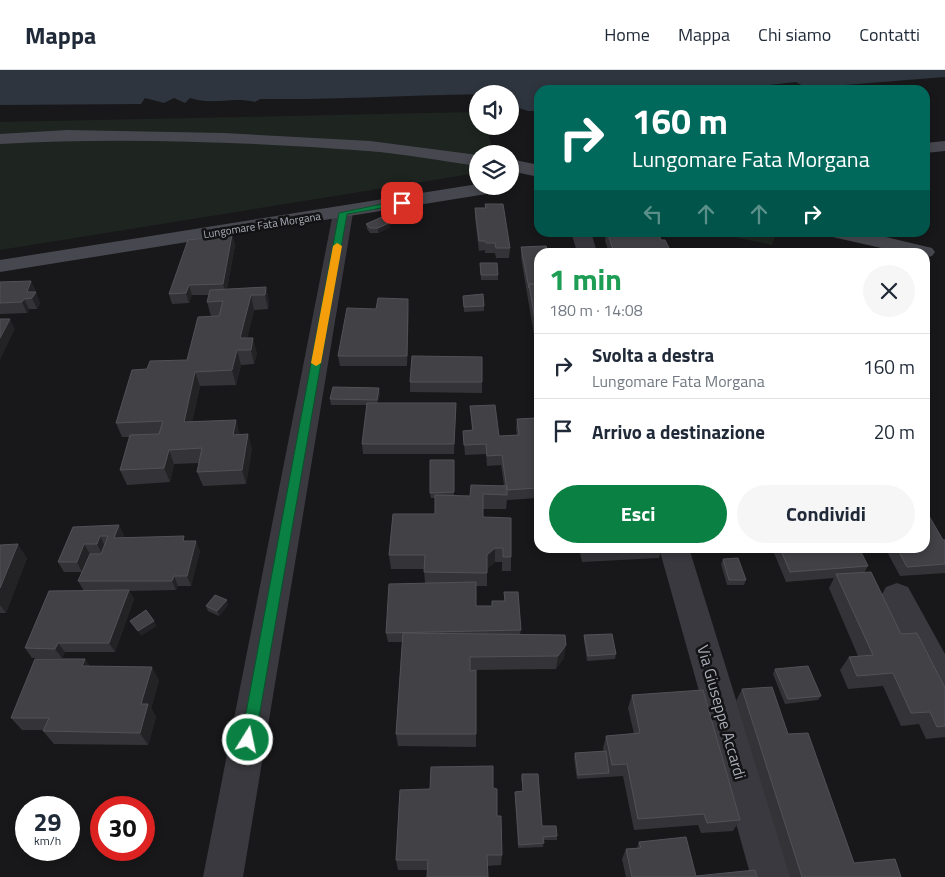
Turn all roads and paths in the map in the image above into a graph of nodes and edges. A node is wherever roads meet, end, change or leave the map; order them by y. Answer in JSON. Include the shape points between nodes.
{"nodes":[{"id":1,"x":0,"y":139,"type":"edge"},
{"id":2,"x":945,"y":146,"type":"edge"},
{"id":3,"x":930,"y":148,"type":"edge"},
{"id":4,"x":469,"y":159,"type":"edge"},
{"id":5,"x":519,"y":167,"type":"edge"},
{"id":6,"x":534,"y":170,"type":"edge"},
{"id":7,"x":534,"y":181,"type":"edge"},
{"id":8,"x":519,"y":183,"type":"edge"},
{"id":9,"x":469,"y":191,"type":"edge"},
{"id":10,"x":343,"y":213,"type":"junction"},
{"id":11,"x":856,"y":237,"type":"edge"},
{"id":12,"x":904,"y":248,"type":"edge"},
{"id":13,"x":930,"y":254,"type":"edge"},
{"id":14,"x":945,"y":257,"type":"edge"},
{"id":15,"x":0,"y":265,"type":"edge"},
{"id":16,"x":675,"y":553,"type":"edge"},
{"id":17,"x":897,"y":596,"type":"dead end"},
{"id":18,"x":945,"y":688,"type":"edge"},
{"id":19,"x":223,"y":877,"type":"edge"},
{"id":20,"x":771,"y":877,"type":"edge"}],
"edges":[{"from":1,"to":4,"type":"main road","via":[[67,135],[224,138],[370,146]]},
{"from":2,"to":3,"type":"main road"},
{"from":5,"to":6,"type":"main road"},
{"from":7,"to":8,"type":"main road"},
{"from":9,"to":10,"type":"main road","name":"Lungomare Fata Morgana"},
{"from":10,"to":15,"type":"main road","name":"Lungomare Fata Morgana"},
{"from":10,"to":19,"type":"street"},
{"from":11,"to":12,"type":"main road"},
{"from":13,"to":14,"type":"main road"},
{"from":16,"to":20,"type":"street","name":"Via Giuseppe Accardi"},
{"from":17,"to":18,"type":"street"}]}
